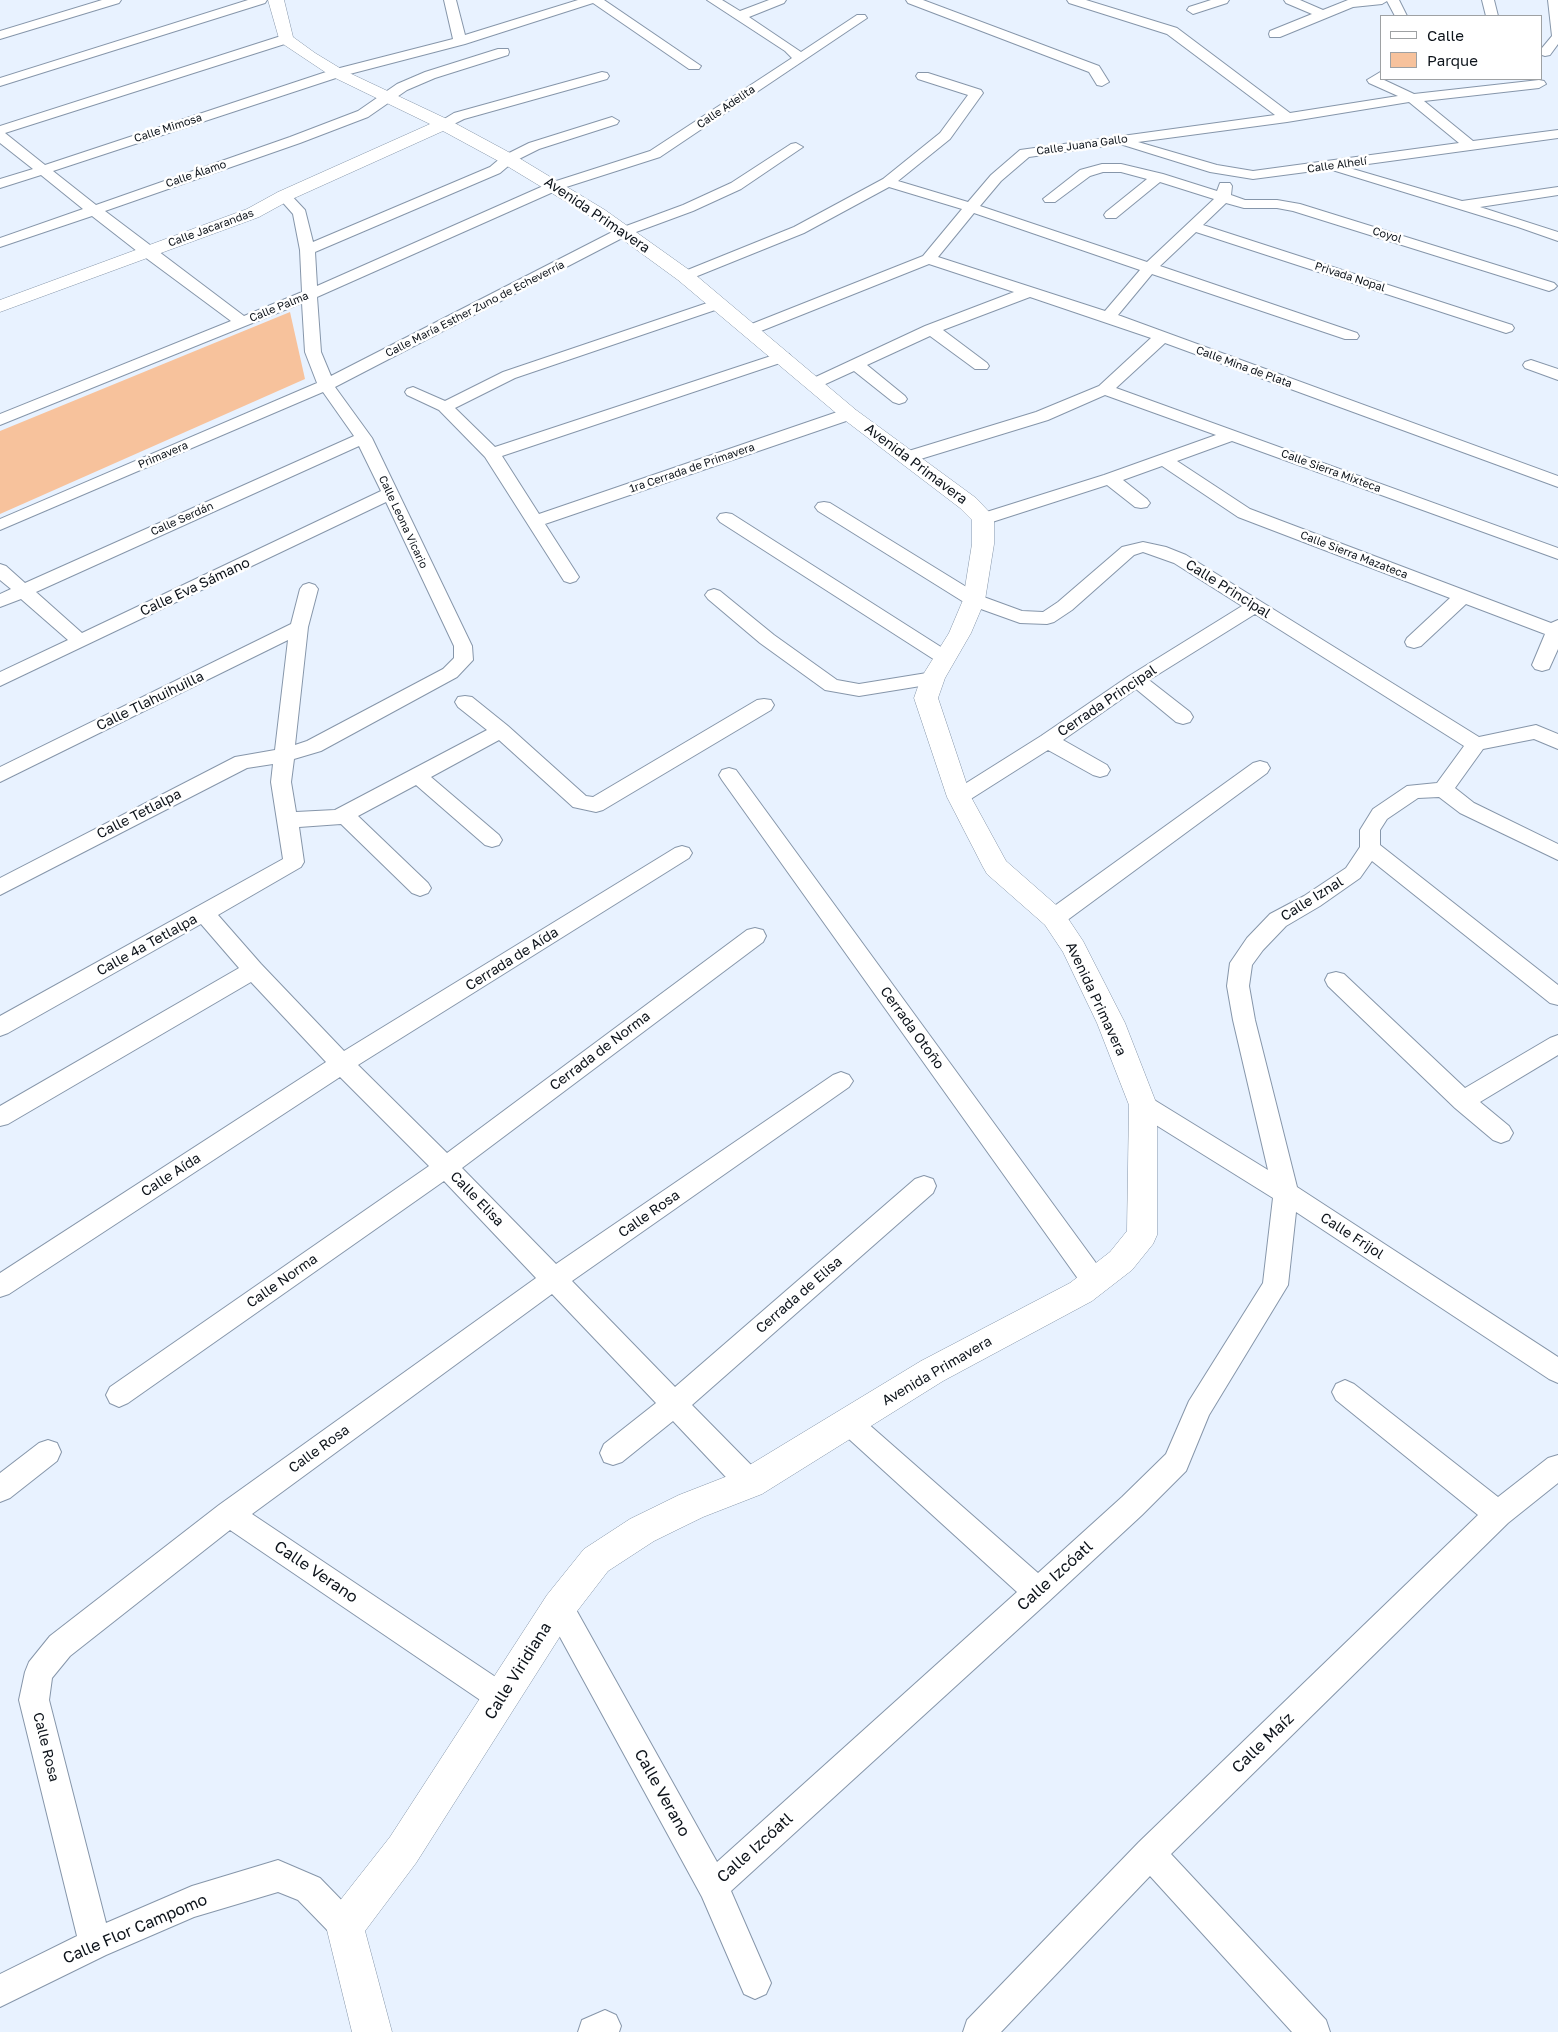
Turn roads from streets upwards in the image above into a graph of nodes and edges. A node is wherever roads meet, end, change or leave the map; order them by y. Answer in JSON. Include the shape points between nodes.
{"nodes":[{"id":1,"x":115,"y":0,"type":"edge"},
{"id":2,"x":261,"y":0,"type":"edge"},
{"id":3,"x":276,"y":0,"type":"edge"},
{"id":4,"x":450,"y":0,"type":"edge"},
{"id":5,"x":591,"y":0,"type":"edge"},
{"id":6,"x":596,"y":0,"type":"edge"},
{"id":7,"x":713,"y":0,"type":"edge"},
{"id":8,"x":780,"y":0,"type":"edge"},
{"id":9,"x":912,"y":0,"type":"edge"},
{"id":10,"x":1073,"y":0,"type":"edge"},
{"id":11,"x":1223,"y":0,"type":"edge"},
{"id":12,"x":1290,"y":0,"type":"edge"},
{"id":13,"x":1382,"y":0,"type":"edge"},
{"id":14,"x":1393,"y":0,"type":"edge"},
{"id":15,"x":1488,"y":0,"type":"edge"},
{"id":16,"x":1554,"y":0,"type":"edge"},
{"id":17,"x":1193,"y":10,"type":"dead end"},
{"id":18,"x":1322,"y":14,"type":"junction"},
{"id":19,"x":1400,"y":15,"type":"edge"},
{"id":20,"x":1492,"y":15,"type":"edge"},
{"id":21,"x":739,"y":16,"type":"junction"},
{"id":22,"x":861,"y":18,"type":"dead end"},
{"id":23,"x":1275,"y":34,"type":"dead end"},
{"id":24,"x":0,"y":35,"type":"edge"},
{"id":25,"x":1558,"y":36,"type":"edge"},
{"id":26,"x":286,"y":38,"type":"junction"},
{"id":27,"x":460,"y":41,"type":"junction"},
{"id":28,"x":503,"y":52,"type":"dead end"},
{"id":29,"x":1545,"y":52,"type":"dead end"},
{"id":30,"x":798,"y":58,"type":"junction"},
{"id":31,"x":694,"y":66,"type":"dead end"},
{"id":32,"x":337,"y":73,"type":"junction"},
{"id":33,"x":602,"y":76,"type":"dead end"},
{"id":34,"x":923,"y":76,"type":"dead end"},
{"id":35,"x":1380,"y":76,"type":"edge"},
{"id":36,"x":0,"y":82,"type":"edge"},
{"id":37,"x":1102,"y":82,"type":"dead end"},
{"id":38,"x":1539,"y":84,"type":"dead end"},
{"id":39,"x":388,"y":98,"type":"junction"},
{"id":40,"x":1412,"y":98,"type":"junction"},
{"id":41,"x":1287,"y":118,"type":"junction"},
{"id":42,"x":612,"y":121,"type":"dead end"},
{"id":43,"x":443,"y":124,"type":"junction"},
{"id":44,"x":0,"y":130,"type":"edge"},
{"id":45,"x":1558,"y":134,"type":"edge"},
{"id":46,"x":0,"y":136,"type":"edge"},
{"id":47,"x":1119,"y":141,"type":"junction"},
{"id":48,"x":1472,"y":146,"type":"junction"},
{"id":49,"x":796,"y":147,"type":"dead end"},
{"id":50,"x":508,"y":159,"type":"junction"},
{"id":51,"x":1327,"y":166,"type":"junction"},
{"id":52,"x":42,"y":170,"type":"junction"},
{"id":53,"x":1235,"y":173,"type":"junction"},
{"id":54,"x":1158,"y":177,"type":"junction"},
{"id":55,"x":888,"y":182,"type":"junction"},
{"id":56,"x":0,"y":184,"type":"edge"},
{"id":57,"x":555,"y":186,"type":"junction"},
{"id":58,"x":1558,"y":191,"type":"edge"},
{"id":59,"x":284,"y":196,"type":"junction"},
{"id":60,"x":1223,"y":198,"type":"junction"},
{"id":61,"x":1050,"y":199,"type":"dead end"},
{"id":62,"x":1461,"y":205,"type":"junction"},
{"id":63,"x":970,"y":207,"type":"junction"},
{"id":64,"x":94,"y":209,"type":"junction"},
{"id":65,"x":1110,"y":215,"type":"dead end"},
{"id":66,"x":1193,"y":226,"type":"junction"},
{"id":67,"x":623,"y":232,"type":"junction"},
{"id":68,"x":1558,"y":237,"type":"edge"},
{"id":69,"x":0,"y":243,"type":"edge"},
{"id":70,"x":307,"y":250,"type":"junction"},
{"id":71,"x":147,"y":252,"type":"junction"},
{"id":72,"x":928,"y":259,"type":"junction"},
{"id":73,"x":1150,"y":267,"type":"junction"},
{"id":74,"x":685,"y":276,"type":"junction"},
{"id":75,"x":1549,"y":286,"type":"dead end"},
{"id":76,"x":1028,"y":292,"type":"junction"},
{"id":77,"x":309,"y":295,"type":"junction"},
{"id":78,"x":719,"y":304,"type":"junction"},
{"id":79,"x":0,"y":306,"type":"edge"},
{"id":80,"x":1108,"y":317,"type":"junction"},
{"id":81,"x":242,"y":322,"type":"junction"},
{"id":82,"x":1506,"y":328,"type":"dead end"},
{"id":83,"x":930,"y":329,"type":"junction"},
{"id":84,"x":750,"y":330,"type":"junction"},
{"id":85,"x":1351,"y":336,"type":"dead end"},
{"id":86,"x":1162,"y":337,"type":"junction"},
{"id":87,"x":783,"y":357,"type":"junction"},
{"id":88,"x":857,"y":365,"type":"junction"},
{"id":89,"x":1531,"y":365,"type":"dead end"},
{"id":90,"x":981,"y":366,"type":"dead end"},
{"id":91,"x":1558,"y":375,"type":"edge"},
{"id":92,"x":813,"y":384,"type":"junction"},
{"id":93,"x":326,"y":385,"type":"junction"},
{"id":94,"x":1105,"y":389,"type":"junction"},
{"id":95,"x":413,"y":392,"type":"dead end"},
{"id":96,"x":899,"y":399,"type":"dead end"},
{"id":97,"x":445,"y":407,"type":"junction"},
{"id":98,"x":849,"y":414,"type":"junction"},
{"id":99,"x":0,"y":420,"type":"edge"},
{"id":100,"x":1232,"y":435,"type":"junction"},
{"id":101,"x":364,"y":438,"type":"junction"},
{"id":102,"x":492,"y":454,"type":"junction"},
{"id":103,"x":908,"y":457,"type":"junction"},
{"id":104,"x":1164,"y":460,"type":"junction"},
{"id":105,"x":1110,"y":479,"type":"junction"},
{"id":106,"x":1558,"y":482,"type":"edge"},
{"id":107,"x":390,"y":493,"type":"junction"},
{"id":108,"x":1141,"y":503,"type":"dead end"},
{"id":109,"x":824,"y":507,"type":"dead end"},
{"id":110,"x":726,"y":518,"type":"dead end"},
{"id":111,"x":983,"y":519,"type":"junction"},
{"id":112,"x":534,"y":522,"type":"junction"},
{"id":113,"x":0,"y":525,"type":"edge"},
{"id":114,"x":1558,"y":554,"type":"edge"},
{"id":115,"x":0,"y":570,"type":"edge"},
{"id":116,"x":570,"y":577,"type":"dead end"},
{"id":117,"x":309,"y":589,"type":"dead end"},
{"id":118,"x":24,"y":590,"type":"junction"},
{"id":119,"x":714,"y":595,"type":"dead end"},
{"id":120,"x":1462,"y":596,"type":"junction"},
{"id":121,"x":974,"y":600,"type":"junction"},
{"id":122,"x":0,"y":601,"type":"edge"},
{"id":123,"x":1255,"y":606,"type":"junction"},
{"id":124,"x":299,"y":627,"type":"junction"},
{"id":125,"x":1557,"y":629,"type":"edge"},
{"id":126,"x":80,"y":641,"type":"junction"},
{"id":127,"x":1414,"y":642,"type":"dead end"},
{"id":128,"x":945,"y":658,"type":"junction"},
{"id":129,"x":1542,"y":665,"type":"dead end"},
{"id":130,"x":933,"y":678,"type":"junction"},
{"id":131,"x":0,"y":680,"type":"edge"},
{"id":132,"x":1136,"y":680,"type":"junction"},
{"id":133,"x":465,"y":702,"type":"dead end"},
{"id":134,"x":764,"y":705,"type":"dead end"},
{"id":135,"x":1183,"y":717,"type":"dead end"},
{"id":136,"x":501,"y":731,"type":"junction"},
{"id":137,"x":1048,"y":741,"type":"junction"},
{"id":138,"x":1558,"y":742,"type":"edge"},
{"id":139,"x":1476,"y":744,"type":"junction"},
{"id":140,"x":284,"y":755,"type":"junction"},
{"id":141,"x":1260,"y":768,"type":"dead end"},
{"id":142,"x":1100,"y":770,"type":"dead end"},
{"id":143,"x":728,"y":775,"type":"dead end"},
{"id":144,"x":0,"y":776,"type":"edge"},
{"id":145,"x":418,"y":776,"type":"junction"},
{"id":146,"x":1443,"y":790,"type":"junction"},
{"id":147,"x":959,"y":796,"type":"junction"},
{"id":148,"x":344,"y":815,"type":"junction"},
{"id":149,"x":289,"y":820,"type":"junction"},
{"id":150,"x":492,"y":840,"type":"dead end"},
{"id":151,"x":1370,"y":848,"type":"junction"},
{"id":152,"x":682,"y":853,"type":"dead end"},
{"id":153,"x":1558,"y":853,"type":"edge"},
{"id":154,"x":0,"y":887,"type":"edge"},
{"id":155,"x":420,"y":888,"type":"dead end"},
{"id":156,"x":204,"y":913,"type":"junction"},
{"id":157,"x":1054,"y":918,"type":"junction"},
{"id":158,"x":754,"y":936,"type":"dead end"},
{"id":159,"x":253,"y":970,"type":"junction"},
{"id":160,"x":1336,"y":980,"type":"dead end"},
{"id":161,"x":1558,"y":997,"type":"edge"},
{"id":162,"x":0,"y":1027,"type":"edge"},
{"id":163,"x":1558,"y":1044,"type":"edge"},
{"id":164,"x":342,"y":1064,"type":"junction"},
{"id":165,"x":841,"y":1081,"type":"dead end"},
{"id":166,"x":1463,"y":1101,"type":"junction"},
{"id":167,"x":1142,"y":1105,"type":"junction"},
{"id":168,"x":0,"y":1117,"type":"edge"},
{"id":169,"x":1501,"y":1133,"type":"dead end"},
{"id":170,"x":446,"y":1167,"type":"junction"},
{"id":171,"x":924,"y":1186,"type":"dead end"},
{"id":172,"x":1286,"y":1194,"type":"junction"},
{"id":173,"x":554,"y":1279,"type":"junction"},
{"id":174,"x":1095,"y":1282,"type":"junction"},
{"id":175,"x":0,"y":1286,"type":"edge"},
{"id":176,"x":1558,"y":1371,"type":"edge"},
{"id":177,"x":1345,"y":1392,"type":"dead end"},
{"id":178,"x":119,"y":1395,"type":"dead end"},
{"id":179,"x":674,"y":1404,"type":"junction"},
{"id":180,"x":848,"y":1422,"type":"junction"},
{"id":181,"x":48,"y":1452,"type":"dead end"},
{"id":182,"x":613,"y":1453,"type":"dead end"},
{"id":183,"x":1558,"y":1467,"type":"edge"},
{"id":184,"x":750,"y":1483,"type":"junction"},
{"id":185,"x":0,"y":1489,"type":"edge"},
{"id":186,"x":229,"y":1514,"type":"junction"},
{"id":187,"x":1498,"y":1514,"type":"junction"},
{"id":188,"x":1038,"y":1592,"type":"junction"},
{"id":189,"x":559,"y":1606,"type":"junction"},
{"id":190,"x":502,"y":1698,"type":"junction"},
{"id":191,"x":1150,"y":1853,"type":"junction"},
{"id":192,"x":713,"y":1886,"type":"junction"},
{"id":193,"x":344,"y":1926,"type":"junction"},
{"id":194,"x":95,"y":1944,"type":"junction"},
{"id":195,"x":755,"y":1983,"type":"dead end"},
{"id":196,"x":0,"y":1991,"type":"edge"},
{"id":197,"x":988,"y":2029,"type":"edge"},
{"id":198,"x":372,"y":2032,"type":"edge"},
{"id":199,"x":1314,"y":2032,"type":"edge"}],
"edges":[{"from":1,"to":24,"type":"street"},
{"from":2,"to":36,"type":"street"},
{"from":3,"to":26,"type":"street"},
{"from":4,"to":27,"type":"street"},
{"from":5,"to":27,"type":"street","name":"Calle Mimosa"},
{"from":6,"to":31,"type":"street"},
{"from":7,"to":21,"type":"street"},
{"from":8,"to":21,"type":"street"},
{"from":9,"to":37,"type":"street","via":[[1094,69]]},
{"from":10,"to":41,"type":"street","via":[[1172,31]]},
{"from":11,"to":17,"type":"street"},
{"from":12,"to":18,"type":"street"},
{"from":13,"to":18,"type":"street","via":[[1351,3]]},
{"from":14,"to":19,"type":"street"},
{"from":15,"to":20,"type":"street"},
{"from":16,"to":25,"type":"street"},
{"from":18,"to":23,"type":"street"},
{"from":21,"to":30,"type":"street","via":[[790,48]]},
{"from":22,"to":30,"type":"street","name":"Calle Adelita"},
{"from":25,"to":29,"type":"street"},
{"from":26,"to":32,"type":"street","name":"Avenida Primavera"},
{"from":26,"to":44,"type":"street"},
{"from":27,"to":32,"type":"street","name":"Calle Mimosa"},
{"from":28,"to":39,"type":"street","name":"Calle Álamo","via":[[430,75],[402,87]]},
{"from":30,"to":57,"type":"street","name":"Calle Adelita","via":[[655,154]]},
{"from":32,"to":39,"type":"street","name":"Avenida Primavera"},
{"from":32,"to":52,"type":"street","name":"Calle Mimosa"},
{"from":33,"to":43,"type":"street","via":[[459,116]]},
{"from":34,"to":55,"type":"street","via":[[976,93],[945,136]]},
{"from":35,"to":40,"type":"street","via":[[1374,80]]},
{"from":38,"to":40,"type":"street","name":"Calle Juana Gallo"},
{"from":39,"to":43,"type":"street","name":"Avenida Primavera"},
{"from":39,"to":64,"type":"street","name":"Calle Álamo","via":[[363,114],[295,140]]},
{"from":40,"to":41,"type":"street","name":"Calle Juana Gallo"},
{"from":40,"to":48,"type":"street"},
{"from":41,"to":47,"type":"street","name":"Calle Juana Gallo"},
{"from":42,"to":50,"type":"street","via":[[534,146]]},
{"from":43,"to":50,"type":"street","name":"Avenida Primavera"},
{"from":43,"to":59,"type":"street","name":"Calle Jacarandas"},
{"from":45,"to":48,"type":"street","name":"Calle Alhelí"},
{"from":46,"to":52,"type":"street"},
{"from":47,"to":53,"type":"street","name":"Calle Alhelí"},
{"from":47,"to":63,"type":"street","name":"Calle Juana Gallo","via":[[1025,153]]},
{"from":48,"to":51,"type":"street","name":"Calle Alhelí"},
{"from":49,"to":67,"type":"street","name":"Calle María Esther Zuno de Echeverría","via":[[736,186]]},
{"from":50,"to":57,"type":"street","name":"Avenida Primavera"},
{"from":50,"to":70,"type":"street","via":[[496,170]]},
{"from":51,"to":53,"type":"street","name":"Calle Alhelí","via":[[1253,175]]},
{"from":51,"to":62,"type":"street"},
{"from":52,"to":56,"type":"street","name":"Calle Mimosa"},
{"from":52,"to":64,"type":"street"},
{"from":53,"to":60,"type":"street","via":[[1226,185]]},
{"from":54,"to":60,"type":"street"},
{"from":54,"to":61,"type":"street","via":[[1121,168],[1102,168],[1085,173]]},
{"from":54,"to":65,"type":"street"},
{"from":55,"to":63,"type":"street"},
{"from":55,"to":74,"type":"street","via":[[799,230]]},
{"from":57,"to":67,"type":"street","name":"Avenida Primavera"},
{"from":57,"to":77,"type":"street","name":"Calle Palma"},
{"from":58,"to":62,"type":"street"},
{"from":59,"to":70,"type":"street","name":"Calle Leona Vicario","via":[[300,213]]},
{"from":59,"to":71,"type":"street","name":"Calle Jacarandas","via":[[254,213]]},
{"from":60,"to":66,"type":"street"},
{"from":60,"to":75,"type":"street","name":"Coyol","via":[[1244,204],[1295,207]]},
{"from":62,"to":68,"type":"street"},
{"from":63,"to":72,"type":"street","name":"Calle Juana Gallo"},
{"from":63,"to":73,"type":"street"},
{"from":64,"to":69,"type":"street","name":"Calle Álamo"},
{"from":64,"to":71,"type":"street"},
{"from":66,"to":73,"type":"street"},
{"from":66,"to":82,"type":"street","name":"Privada Nopal"},
{"from":67,"to":74,"type":"street","name":"Avenida Primavera"},
{"from":67,"to":93,"type":"street","name":"Calle María Esther Zuno de Echeverría"},
{"from":70,"to":77,"type":"street","name":"Calle Leona Vicario"},
{"from":71,"to":79,"type":"street","name":"Calle Jacarandas"},
{"from":71,"to":81,"type":"street"},
{"from":72,"to":76,"type":"street","name":"Calle Mina de Plata"},
{"from":72,"to":84,"type":"street","name":"Calle Juana Gallo"},
{"from":73,"to":80,"type":"street"},
{"from":73,"to":85,"type":"street"},
{"from":74,"to":78,"type":"street","name":"Avenida Primavera"},
{"from":76,"to":80,"type":"street","name":"Calle Mina de Plata"},
{"from":76,"to":83,"type":"street"},
{"from":77,"to":81,"type":"street","name":"Calle Palma"},
{"from":77,"to":93,"type":"street","name":"Calle Leona Vicario","via":[[313,352]]},
{"from":78,"to":84,"type":"street","name":"Avenida Primavera"},
{"from":78,"to":97,"type":"street","via":[[509,376]]},
{"from":80,"to":86,"type":"street","name":"Calle Mina de Plata"},
{"from":81,"to":99,"type":"street","name":"Calle Palma"},
{"from":83,"to":88,"type":"street"},
{"from":83,"to":90,"type":"street"},
{"from":84,"to":87,"type":"street","name":"Avenida Primavera"},
{"from":86,"to":94,"type":"street"},
{"from":86,"to":106,"type":"street","name":"Calle Mina de Plata"},
{"from":87,"to":92,"type":"street","name":"Avenida Primavera"},
{"from":87,"to":102,"type":"street"},
{"from":88,"to":92,"type":"street"},
{"from":88,"to":96,"type":"street"},
{"from":89,"to":91,"type":"street"},
{"from":92,"to":98,"type":"street","name":"Avenida Primavera"},
{"from":93,"to":101,"type":"street","name":"Calle Leona Vicario"},
{"from":93,"to":113,"type":"street","name":"Primavera"},
{"from":94,"to":100,"type":"street","name":"Calle Sierra Mixteca"},
{"from":94,"to":103,"type":"street","via":[[1042,416]]},
{"from":95,"to":97,"type":"street"},
{"from":97,"to":102,"type":"street"},
{"from":98,"to":103,"type":"street","name":"Avenida Primavera"},
{"from":98,"to":112,"type":"street","name":"1ra Cerrada de Primavera"},
{"from":100,"to":104,"type":"street"},
{"from":100,"to":114,"type":"street","name":"Calle Sierra Mixteca"},
{"from":101,"to":107,"type":"street","name":"Calle Leona Vicario"},
{"from":101,"to":118,"type":"street","name":"Calle Serdán"},
{"from":102,"to":112,"type":"street"},
{"from":103,"to":111,"type":"street","name":"Avenida Primavera","via":[[968,503]]},
{"from":104,"to":105,"type":"street"},
{"from":104,"to":120,"type":"street","name":"Calle Sierra Mazateca","via":[[1244,514]]},
{"from":105,"to":108,"type":"street"},
{"from":105,"to":111,"type":"street"},
{"from":107,"to":126,"type":"street","name":"Calle Eva Sámano"},
{"from":107,"to":140,"type":"street","name":"Calle Leona Vicario","via":[[463,646],[464,660],[450,673],[314,746]]},
{"from":109,"to":121,"type":"street","name":"Calle Principal"},
{"from":110,"to":128,"type":"street"},
{"from":111,"to":121,"type":"street","name":"Avenida Primavera","via":[[983,544]]},
{"from":112,"to":116,"type":"street"},
{"from":115,"to":118,"type":"street"},
{"from":117,"to":124,"type":"street"},
{"from":118,"to":122,"type":"street","name":"Calle Serdán"},
{"from":118,"to":126,"type":"street"},
{"from":119,"to":130,"type":"street","via":[[832,686],[859,690]]},
{"from":120,"to":125,"type":"street","name":"Calle Sierra Mazateca"},
{"from":120,"to":127,"type":"street"},
{"from":121,"to":123,"type":"street","name":"Calle Principal","via":[[1020,617],[1047,618],[1128,551],[1143,547],[1180,560]]},
{"from":121,"to":128,"type":"street","name":"Avenida Primavera"},
{"from":123,"to":132,"type":"street","name":"Cerrada Principal"},
{"from":123,"to":139,"type":"street","name":"Calle Principal"},
{"from":124,"to":140,"type":"street"},
{"from":124,"to":144,"type":"street","name":"Calle Tlahuihuilla"},
{"from":125,"to":129,"type":"street"},
{"from":126,"to":131,"type":"street","name":"Calle Eva Sámano"},
{"from":128,"to":130,"type":"street","name":"Avenida Primavera"},
{"from":130,"to":147,"type":"street","name":"Avenida Primavera","via":[[926,698]]},
{"from":132,"to":135,"type":"street"},
{"from":132,"to":137,"type":"street","name":"Cerrada Principal"},
{"from":133,"to":136,"type":"street"},
{"from":134,"to":136,"type":"street","via":[[596,805],[580,802]]},
{"from":136,"to":145,"type":"street"},
{"from":137,"to":142,"type":"street"},
{"from":137,"to":147,"type":"street","name":"Cerrada Principal"},
{"from":138,"to":139,"type":"street","via":[[1536,732]]},
{"from":139,"to":146,"type":"street"},
{"from":140,"to":149,"type":"street","via":[[281,782]]},
{"from":140,"to":154,"type":"street","name":"Calle Tetlalpa","via":[[242,762]]},
{"from":141,"to":157,"type":"street"},
{"from":143,"to":174,"type":"street","name":"Cerrada Otoño"},
{"from":145,"to":148,"type":"street"},
{"from":145,"to":150,"type":"street"},
{"from":146,"to":151,"type":"street","name":"Calle Iznal","via":[[1414,791],[1380,814],[1370,830]]},
{"from":146,"to":153,"type":"street","via":[[1467,808]]},
{"from":147,"to":157,"type":"street","name":"Avenida Primavera","via":[[996,867]]},
{"from":148,"to":149,"type":"street"},
{"from":148,"to":155,"type":"street"},
{"from":149,"to":156,"type":"street","name":"Calle 4ª Tetlalpa","via":[[294,862]]},
{"from":151,"to":161,"type":"street"},
{"from":151,"to":172,"type":"street","name":"Calle Iznal","via":[[1353,873],[1278,920],[1241,963],[1238,986],[1244,1020]]},
{"from":152,"to":164,"type":"street","name":"Cerrada de Aída"},
{"from":156,"to":159,"type":"street","name":"Calle Elisa"},
{"from":156,"to":162,"type":"street","name":"Calle 4ª Tetlalpa"},
{"from":157,"to":167,"type":"street","name":"Avenida Primavera","via":[[1074,948],[1110,1023]]},
{"from":158,"to":170,"type":"street","name":"Cerrada de Norma"},
{"from":159,"to":164,"type":"street","name":"Calle Elisa"},
{"from":159,"to":168,"type":"street"},
{"from":160,"to":166,"type":"street"},
{"from":163,"to":166,"type":"street"},
{"from":164,"to":170,"type":"street","name":"Calle Elisa"},
{"from":164,"to":175,"type":"street","name":"Calle Aída"},
{"from":165,"to":173,"type":"street","name":"Calle Rosa"},
{"from":166,"to":169,"type":"street"},
{"from":167,"to":172,"type":"street","name":"Calle Frijol"},
{"from":167,"to":174,"type":"street","name":"Avenida Primavera","via":[[1142,1235],[1121,1261]]},
{"from":170,"to":173,"type":"street","name":"Calle Elisa"},
{"from":170,"to":178,"type":"street","name":"Calle Norma"},
{"from":171,"to":179,"type":"street","name":"Cerrada de Elisa"},
{"from":172,"to":176,"type":"street","name":"Calle Frijol"},
{"from":172,"to":188,"type":"street","name":"Calle Izcóatl","via":[[1274,1286],[1198,1409],[1176,1462]]},
{"from":173,"to":179,"type":"street","name":"Calle Elisa"},
{"from":173,"to":186,"type":"street","name":"Calle Rosa"},
{"from":174,"to":180,"type":"street","name":"Avenida Primavera","via":[[1082,1292],[932,1371]]},
{"from":177,"to":187,"type":"street"},
{"from":179,"to":182,"type":"street","name":"Cerrada de Elisa"},
{"from":179,"to":184,"type":"street","name":"Calle Elisa"},
{"from":180,"to":184,"type":"street","name":"Avenida Primavera"},
{"from":180,"to":188,"type":"street"},
{"from":181,"to":185,"type":"street"},
{"from":183,"to":187,"type":"street","name":"Calle Maíz"},
{"from":184,"to":189,"type":"street","name":"Calle Viridiana","via":[[642,1530],[596,1560]]},
{"from":186,"to":190,"type":"street","name":"Calle Verano"},
{"from":186,"to":194,"type":"street","name":"Calle Rosa","via":[[60,1646],[39,1672],[34,1700]]},
{"from":187,"to":191,"type":"street","name":"Calle Maíz"},
{"from":188,"to":192,"type":"street","name":"Calle Izcóatl"},
{"from":189,"to":190,"type":"street","name":"Calle Viridiana"},
{"from":189,"to":192,"type":"street","name":"Calle Verano"},
{"from":190,"to":193,"type":"street","name":"Calle Viridiana","via":[[403,1850]]},
{"from":191,"to":197,"type":"street","name":"Calle Maíz"},
{"from":191,"to":199,"type":"street"},
{"from":192,"to":195,"type":"street","name":"Calle Verano"},
{"from":193,"to":194,"type":"street","name":"Calle Flor Campomo","via":[[309,1889],[278,1876],[192,1902]]},
{"from":193,"to":198,"type":"street"},
{"from":194,"to":196,"type":"street","name":"Calle Flor Campomo"}]}
